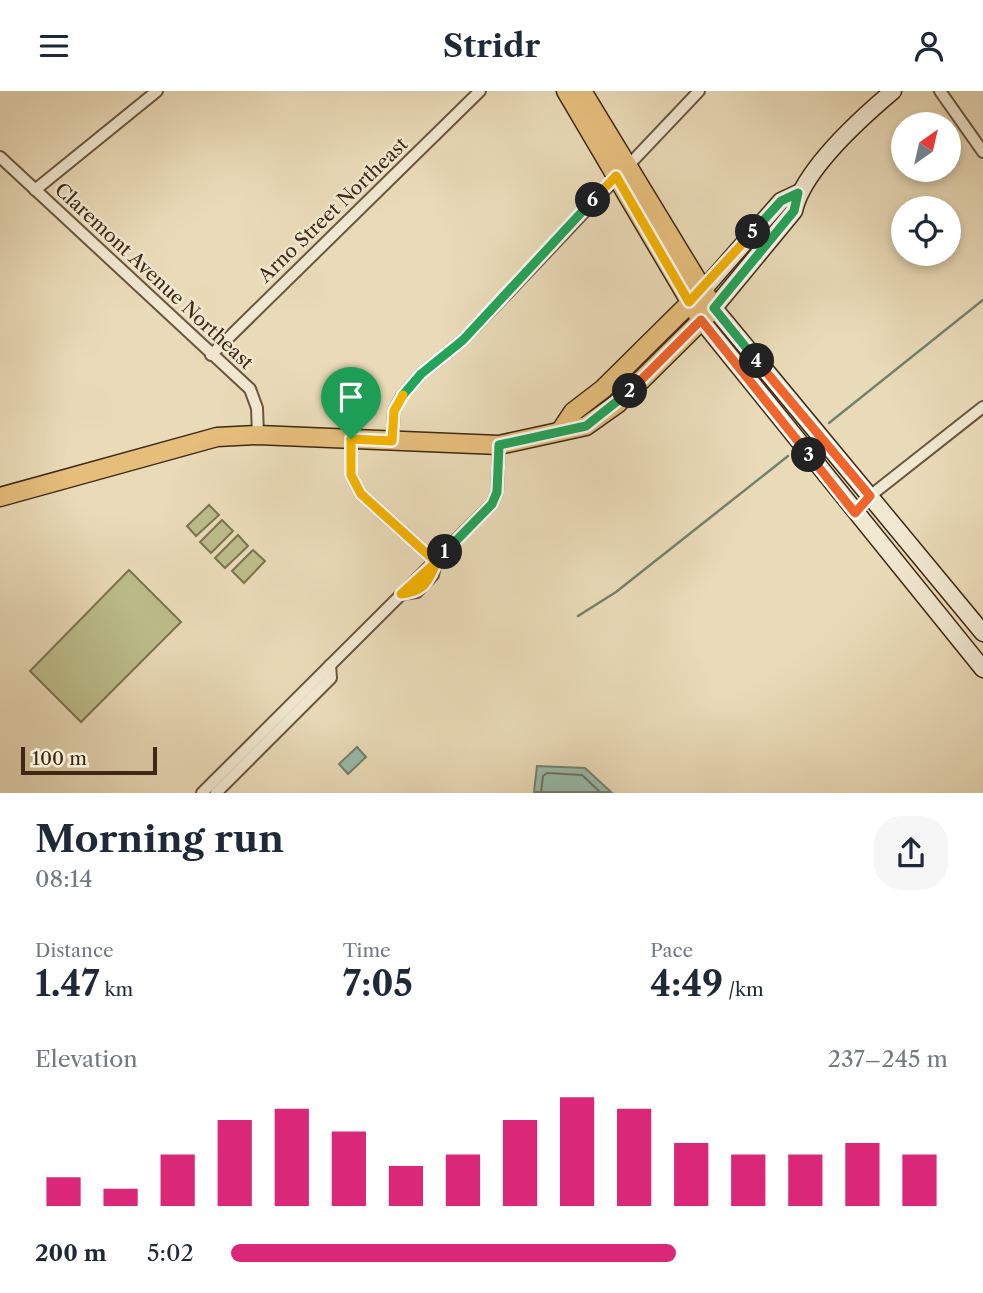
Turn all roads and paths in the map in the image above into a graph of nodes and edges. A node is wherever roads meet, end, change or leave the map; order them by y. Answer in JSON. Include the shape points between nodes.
{"nodes":[{"id":1,"x":157,"y":91,"type":"edge"},
{"id":2,"x":480,"y":91,"type":"edge"},
{"id":3,"x":566,"y":91,"type":"edge"},
{"id":4,"x":582,"y":91,"type":"edge"},
{"id":5,"x":699,"y":91,"type":"edge"},
{"id":6,"x":893,"y":91,"type":"edge"},
{"id":7,"x":940,"y":91,"type":"edge"},
{"id":8,"x":983,"y":152,"type":"edge"},
{"id":9,"x":0,"y":157,"type":"edge"},
{"id":10,"x":621,"y":171,"type":"junction"},
{"id":11,"x":35,"y":190,"type":"junction"},
{"id":12,"x":798,"y":193,"type":"junction"},
{"id":13,"x":703,"y":290,"type":"junction"},
{"id":14,"x":689,"y":302,"type":"junction"},
{"id":15,"x":708,"y":314,"type":"junction"},
{"id":16,"x":211,"y":355,"type":"junction"},
{"id":17,"x":983,"y":407,"type":"edge"},
{"id":18,"x":561,"y":431,"type":"junction"},
{"id":19,"x":257,"y":435,"type":"junction"},
{"id":20,"x":351,"y":439,"type":"junction"},
{"id":21,"x":392,"y":441,"type":"junction"},
{"id":22,"x":499,"y":445,"type":"junction"},
{"id":23,"x":870,"y":496,"type":"junction"},
{"id":24,"x":0,"y":497,"type":"edge"},
{"id":25,"x":855,"y":513,"type":"junction"},
{"id":26,"x":436,"y":562,"type":"junction"},
{"id":27,"x":983,"y":633,"type":"edge"},
{"id":28,"x":330,"y":665,"type":"junction"},
{"id":29,"x":983,"y":669,"type":"edge"},
{"id":30,"x":202,"y":793,"type":"edge"},
{"id":31,"x":216,"y":793,"type":"edge"}],
"edges":[{"from":1,"to":11,"type":"street"},
{"from":2,"to":16,"type":"street","name":"Arno Street Northeast"},
{"from":3,"to":10,"type":"main road"},
{"from":4,"to":10,"type":"main road"},
{"from":5,"to":10,"type":"street"},
{"from":6,"to":12,"type":"main road","via":[[841,141]]},
{"from":7,"to":8,"type":"street"},
{"from":9,"to":11,"type":"street","name":"Claremont Avenue Northeast"},
{"from":10,"to":13,"type":"main road"},
{"from":10,"to":14,"type":"main road"},
{"from":10,"to":21,"type":"street","via":[[463,340],[402,396],[394,411]]},
{"from":11,"to":16,"type":"street","name":"Claremont Avenue Northeast"},
{"from":12,"to":13,"type":"main road","via":[[781,201]]},
{"from":12,"to":15,"type":"main road","via":[[794,211]]},
{"from":13,"to":14,"type":"main road"},
{"from":13,"to":15,"type":"main road"},
{"from":14,"to":15,"type":"main road"},
{"from":14,"to":18,"type":"main road","via":[[603,389],[573,412]]},
{"from":15,"to":18,"type":"main road","via":[[617,404],[586,426]]},
{"from":15,"to":23,"type":"main road"},
{"from":15,"to":25,"type":"main road"},
{"from":16,"to":19,"type":"street","name":"Claremont Avenue Northeast","via":[[250,389],[257,408]]},
{"from":17,"to":23,"type":"street"},
{"from":18,"to":22,"type":"main road"},
{"from":19,"to":20,"type":"main road"},
{"from":19,"to":24,"type":"main road","via":[[207,440]]},
{"from":20,"to":21,"type":"main road"},
{"from":20,"to":26,"type":"street","via":[[351,475],[361,494]]},
{"from":21,"to":22,"type":"main road"},
{"from":22,"to":26,"type":"street","via":[[497,492],[492,504]]},
{"from":23,"to":25,"type":"street"},
{"from":23,"to":27,"type":"main road"},
{"from":25,"to":29,"type":"main road"},
{"from":26,"to":28,"type":"street","via":[[433,575],[417,592],[401,594]]},
{"from":28,"to":30,"type":"street"},
{"from":28,"to":31,"type":"street","via":[[331,678]]}]}
